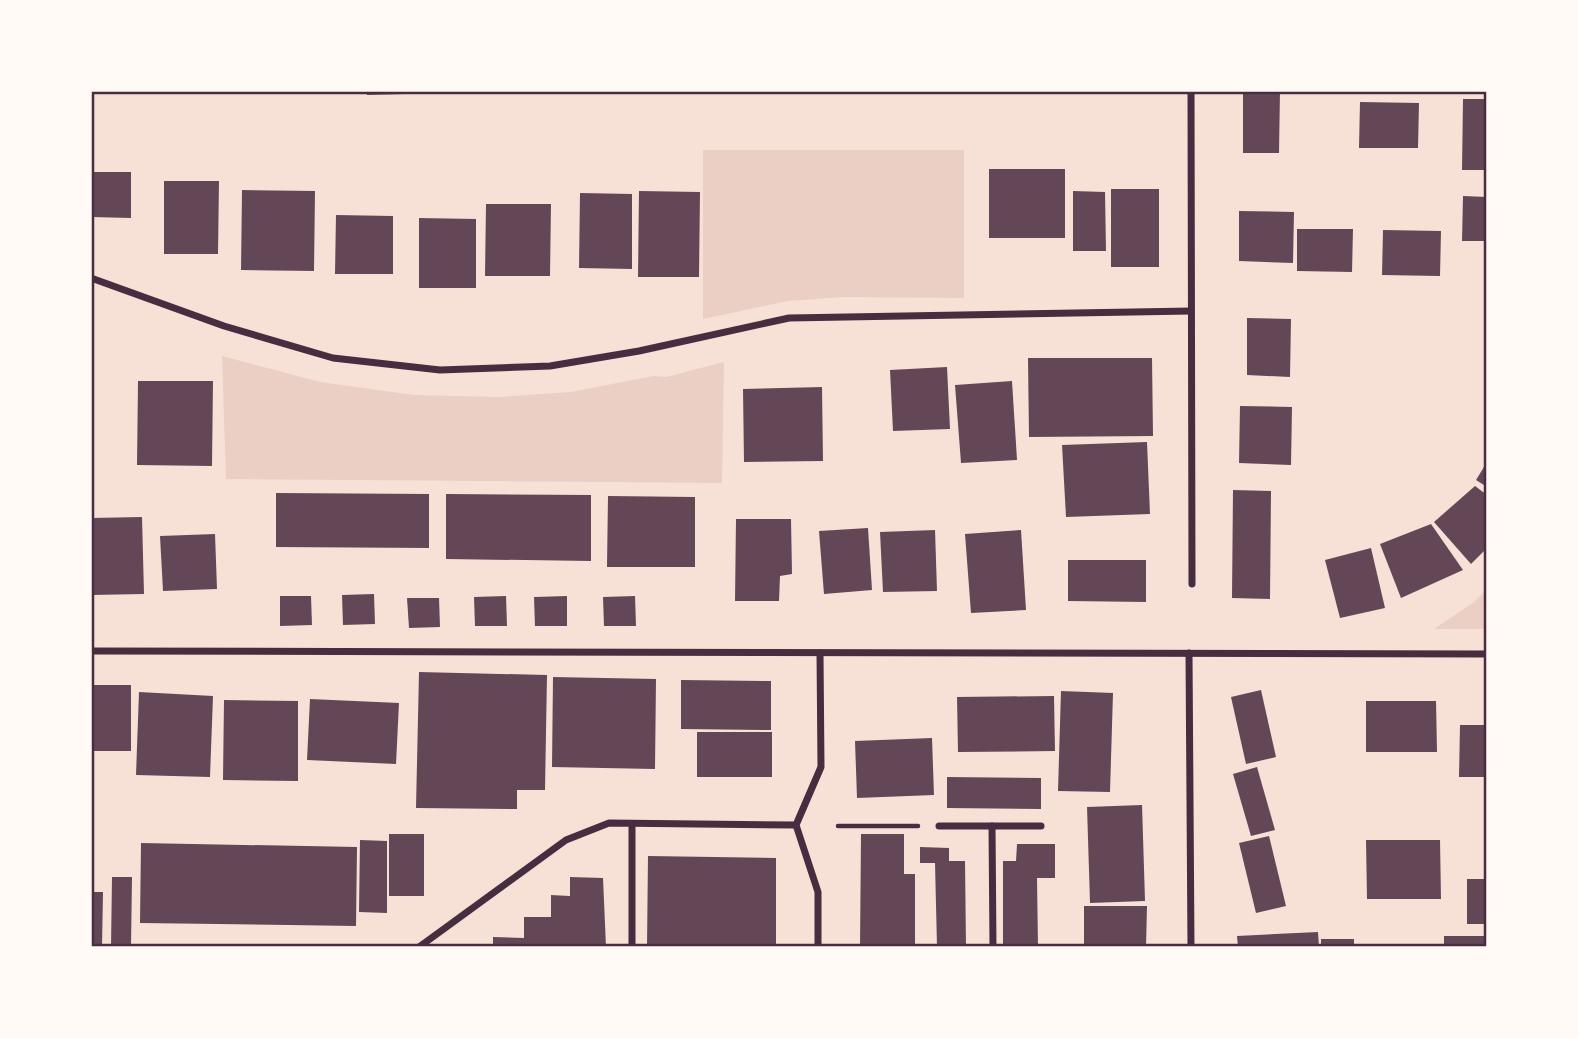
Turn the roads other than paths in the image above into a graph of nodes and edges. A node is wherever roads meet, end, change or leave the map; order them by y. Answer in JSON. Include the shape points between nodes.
{"nodes":[{"id":1,"x":1191,"y":91,"type":"edge"},
{"id":2,"x":91,"y":278,"type":"edge"},
{"id":3,"x":1191,"y":311,"type":"junction"},
{"id":4,"x":1192,"y":584,"type":"dead end"},
{"id":5,"x":91,"y":652,"type":"edge"},
{"id":6,"x":820,"y":653,"type":"junction"},
{"id":7,"x":1189,"y":653,"type":"junction"},
{"id":8,"x":1487,"y":653,"type":"edge"},
{"id":9,"x":632,"y":824,"type":"junction"},
{"id":10,"x":796,"y":825,"type":"junction"},
{"id":11,"x":939,"y":826,"type":"road end"},
{"id":12,"x":992,"y":826,"type":"junction"},
{"id":13,"x":1041,"y":826,"type":"dead end"},
{"id":14,"x":419,"y":947,"type":"edge"},
{"id":15,"x":632,"y":947,"type":"edge"},
{"id":16,"x":818,"y":947,"type":"edge"},
{"id":17,"x":993,"y":947,"type":"edge"},
{"id":18,"x":1191,"y":947,"type":"edge"}],
"edges":[{"from":1,"to":3,"type":"street"},
{"from":2,"to":3,"type":"street","via":[[224,326],[333,358],[440,370],[550,366],[789,318]]},
{"from":3,"to":4,"type":"street"},
{"from":5,"to":6,"type":"street"},
{"from":6,"to":7,"type":"street"},
{"from":6,"to":10,"type":"street","via":[[821,767]]},
{"from":7,"to":8,"type":"street"},
{"from":7,"to":18,"type":"street"},
{"from":9,"to":10,"type":"street"},
{"from":9,"to":14,"type":"street","via":[[609,823],[566,840]]},
{"from":9,"to":15,"type":"street"},
{"from":10,"to":16,"type":"street","via":[[818,892]]},
{"from":11,"to":12,"type":"street"},
{"from":12,"to":13,"type":"street"},
{"from":12,"to":17,"type":"street"}]}
